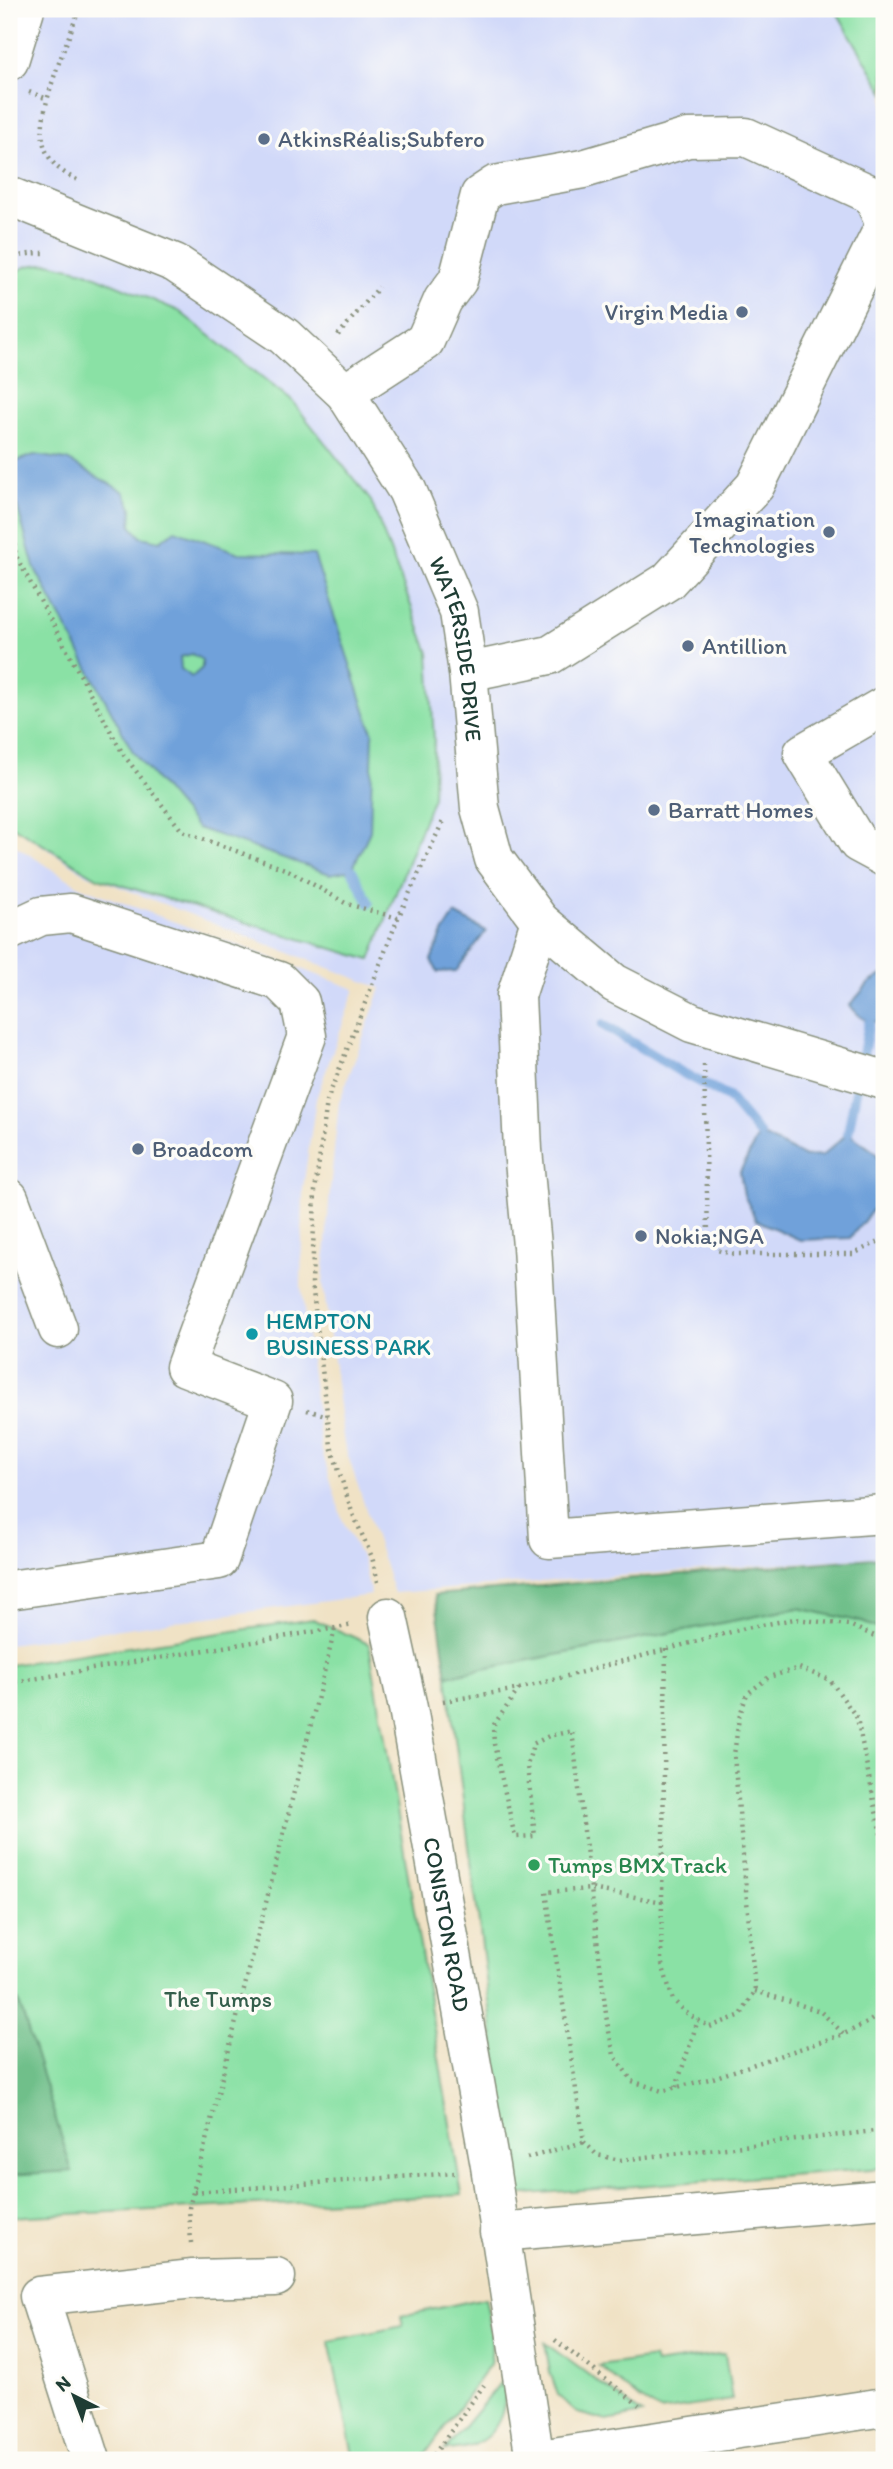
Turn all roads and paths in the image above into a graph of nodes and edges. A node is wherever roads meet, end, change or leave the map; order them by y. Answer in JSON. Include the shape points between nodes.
{"nodes":[{"id":1,"x":25,"y":9,"type":"edge"},
{"id":2,"x":9,"y":61,"type":"edge"},
{"id":3,"x":9,"y":197,"type":"edge"},
{"id":4,"x":884,"y":222,"type":"edge"},
{"id":5,"x":884,"y":227,"type":"edge"},
{"id":6,"x":458,"y":280,"type":"junction"},
{"id":7,"x":379,"y":287,"type":"dead end"},
{"id":8,"x":338,"y":335,"type":"dead end"},
{"id":9,"x":442,"y":351,"type":"dead end"},
{"id":10,"x":345,"y":393,"type":"junction"},
{"id":11,"x":9,"y":502,"type":"edge"},
{"id":12,"x":468,"y":672,"type":"junction"},
{"id":13,"x":884,"y":706,"type":"edge"},
{"id":14,"x":443,"y":816,"type":"dead end"},
{"id":15,"x":884,"y":857,"type":"edge"},
{"id":16,"x":398,"y":918,"type":"junction"},
{"id":17,"x":540,"y":921,"type":"junction"},
{"id":18,"x":9,"y":931,"type":"edge"},
{"id":19,"x":703,"y":1026,"type":"junction"},
{"id":20,"x":882,"y":1079,"type":"edge"},
{"id":21,"x":9,"y":1198,"type":"edge"},
{"id":22,"x":884,"y":1239,"type":"edge"},
{"id":23,"x":58,"y":1329,"type":"dead end"},
{"id":24,"x":884,"y":1514,"type":"edge"},
{"id":25,"x":9,"y":1590,"type":"edge"},
{"id":26,"x":388,"y":1617,"type":"junction"},
{"id":27,"x":335,"y":1629,"type":"junction"},
{"id":28,"x":884,"y":1640,"type":"edge"},
{"id":29,"x":666,"y":1649,"type":"junction"},
{"id":30,"x":9,"y":1683,"type":"edge"},
{"id":31,"x":519,"y":1689,"type":"junction"},
{"id":32,"x":408,"y":1708,"type":"junction"},
{"id":33,"x":884,"y":1850,"type":"edge"},
{"id":34,"x":591,"y":1889,"type":"junction"},
{"id":35,"x":663,"y":1902,"type":"junction"},
{"id":36,"x":755,"y":1991,"type":"junction"},
{"id":37,"x":884,"y":2011,"type":"edge"},
{"id":38,"x":698,"y":2020,"type":"junction"},
{"id":39,"x":844,"y":2035,"type":"junction"},
{"id":40,"x":676,"y":2087,"type":"junction"},
{"id":41,"x":884,"y":2130,"type":"edge"},
{"id":42,"x":584,"y":2142,"type":"junction"},
{"id":43,"x":490,"y":2166,"type":"junction"},
{"id":44,"x":194,"y":2192,"type":"junction"},
{"id":45,"x":884,"y":2199,"type":"edge"},
{"id":46,"x":499,"y":2232,"type":"junction"},
{"id":47,"x":276,"y":2277,"type":"dead end"},
{"id":48,"x":193,"y":2279,"type":"junction"},
{"id":49,"x":513,"y":2324,"type":"junction"},
{"id":50,"x":884,"y":2407,"type":"edge"},
{"id":51,"x":682,"y":2437,"type":"junction"},
{"id":52,"x":91,"y":2460,"type":"edge"},
{"id":53,"x":430,"y":2460,"type":"edge"},
{"id":54,"x":534,"y":2460,"type":"edge"}],
"edges":[{"from":1,"to":2,"type":"street"},
{"from":3,"to":10,"type":"street","name":"WATERSIDE DRIVE","via":[[175,263],[284,335]]},
{"from":4,"to":6,"type":"street","via":[[872,195],[746,137],[688,138],[583,169],[495,185],[480,195]]},
{"from":5,"to":12,"type":"street","via":[[755,486],[677,571],[550,655]]},
{"from":6,"to":9,"type":"street","via":[[462,307]]},
{"from":6,"to":10,"type":"street","via":[[443,300],[425,341]]},
{"from":7,"to":8,"type":"path"},
{"from":10,"to":12,"type":"street","name":"WATERSIDE DRIVE","via":[[407,490],[459,612]]},
{"from":11,"to":16,"type":"path","via":[[16,556],[123,754],[182,831],[290,870],[347,904]]},
{"from":12,"to":17,"type":"street","name":"WATERSIDE DRIVE","via":[[480,808],[494,859]]},
{"from":13,"to":15,"type":"street","via":[[803,753],[858,843]]},
{"from":14,"to":16,"type":"path"},
{"from":16,"to":26,"type":"path","via":[[327,1101],[315,1191],[312,1283],[331,1446],[372,1557]]},
{"from":17,"to":19,"type":"street","name":"WATERSIDE DRIVE","via":[[614,983]]},
{"from":17,"to":24,"type":"street","via":[[516,996],[549,1539]]},
{"from":18,"to":25,"type":"street","via":[[41,916],[71,913],[279,981],[300,1002],[307,1036],[185,1367],[273,1401],[219,1560]]},
{"from":19,"to":20,"type":"street","name":"WATERSIDE DRIVE"},
{"from":19,"to":22,"type":"path","via":[[708,1235],[717,1250],[732,1254],[853,1254]]},
{"from":21,"to":23,"type":"street"},
{"from":26,"to":27,"type":"path"},
{"from":26,"to":32,"type":"street","name":"CONISTON ROAD"},
{"from":27,"to":30,"type":"path"},
{"from":27,"to":44,"type":"path"},
{"from":28,"to":29,"type":"path","via":[[849,1625],[794,1619]]},
{"from":29,"to":31,"type":"path"},
{"from":29,"to":35,"type":"path"},
{"from":31,"to":32,"type":"path"},
{"from":31,"to":34,"type":"path","via":[[493,1726],[515,1838],[535,1836],[527,1766],[533,1744],[572,1731]]},
{"from":32,"to":43,"type":"street","name":"CONISTON ROAD"},
{"from":33,"to":36,"type":"path","via":[[857,1718],[830,1680],[799,1668],[769,1677],[747,1694],[734,1755]]},
{"from":34,"to":35,"type":"path"},
{"from":34,"to":40,"type":"path","via":[[614,2055],[632,2081],[662,2091]]},
{"from":34,"to":42,"type":"path","via":[[546,1892]]},
{"from":35,"to":38,"type":"path","via":[[661,1961],[673,2000]]},
{"from":36,"to":38,"type":"path","via":[[741,2015],[710,2027]]},
{"from":36,"to":39,"type":"path","via":[[820,2011]]},
{"from":37,"to":39,"type":"path"},
{"from":38,"to":40,"type":"path"},
{"from":39,"to":40,"type":"path"},
{"from":41,"to":42,"type":"path","via":[[620,2160],[597,2155]]},
{"from":42,"to":43,"type":"path"},
{"from":43,"to":44,"type":"path","via":[[458,2173]]},
{"from":43,"to":46,"type":"street","name":"CONISTON ROAD"},
{"from":44,"to":48,"type":"path","via":[[189,2208]]},
{"from":45,"to":46,"type":"street"},
{"from":46,"to":49,"type":"street","name":"CONISTON ROAD"},
{"from":47,"to":48,"type":"street"},
{"from":48,"to":52,"type":"street","via":[[39,2296]]},
{"from":49,"to":51,"type":"path"},
{"from":49,"to":53,"type":"path"},
{"from":49,"to":54,"type":"street","name":"CONISTON ROAD"},
{"from":50,"to":51,"type":"street","name":"CONISTON ROAD"},
{"from":51,"to":54,"type":"street","name":"CONISTON ROAD"}]}
